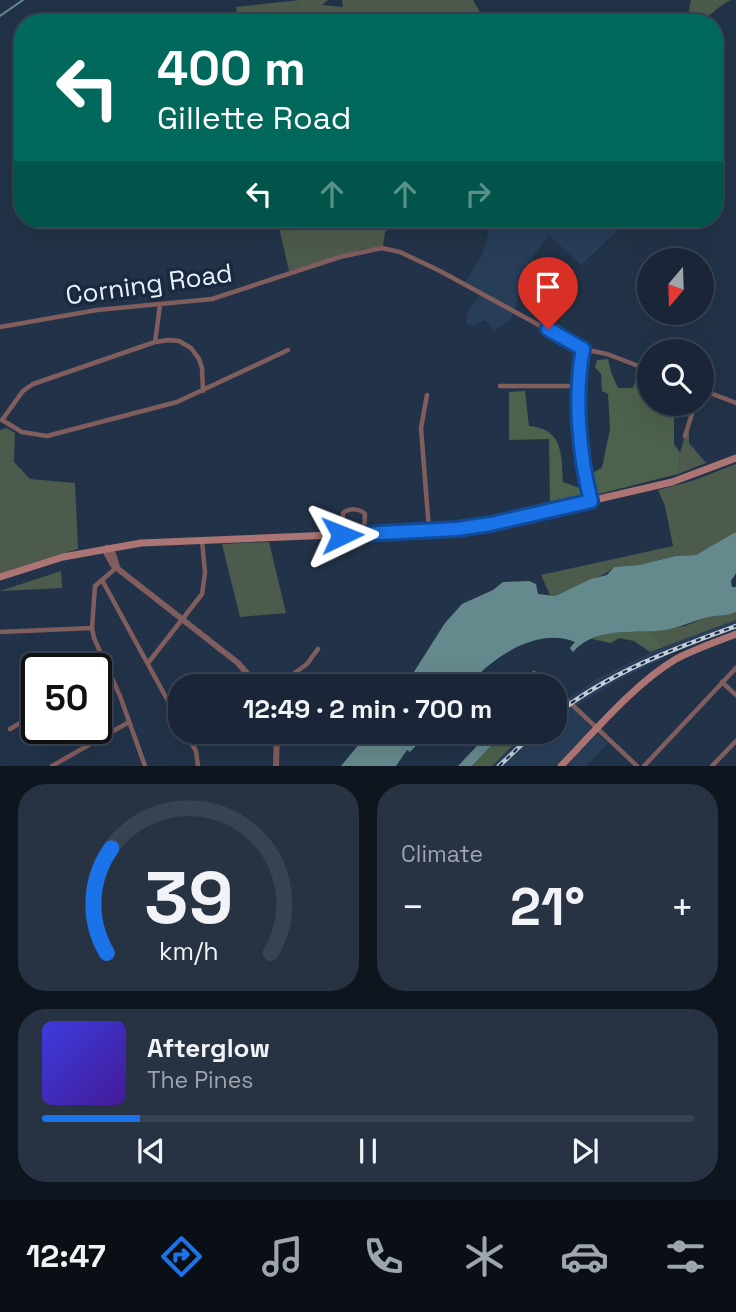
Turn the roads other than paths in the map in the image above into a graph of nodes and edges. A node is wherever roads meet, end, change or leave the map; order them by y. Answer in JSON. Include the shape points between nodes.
{"nodes":[{"id":1,"x":160,"y":305,"type":"junction"},
{"id":2,"x":0,"y":327,"type":"edge"},
{"id":3,"x":155,"y":342,"type":"junction"},
{"id":4,"x":583,"y":349,"type":"junction"},
{"id":5,"x":288,"y":350,"type":"dead end"},
{"id":6,"x":637,"y":365,"type":"edge"},
{"id":7,"x":500,"y":386,"type":"dead end"},
{"id":8,"x":579,"y":386,"type":"junction"},
{"id":9,"x":203,"y":391,"type":"junction"},
{"id":10,"x":714,"y":395,"type":"edge"},
{"id":11,"x":427,"y":396,"type":"dead end"},
{"id":12,"x":736,"y":404,"type":"edge"},
{"id":13,"x":691,"y":416,"type":"edge"},
{"id":14,"x":1,"y":421,"type":"edge"},
{"id":15,"x":685,"y":436,"type":"dead end"},
{"id":16,"x":736,"y":458,"type":"edge"},
{"id":17,"x":591,"y":501,"type":"junction"},
{"id":18,"x":429,"y":531,"type":"junction"},
{"id":19,"x":364,"y":534,"type":"junction"},
{"id":20,"x":342,"y":535,"type":"junction"},
{"id":21,"x":202,"y":540,"type":"junction"},
{"id":22,"x":107,"y":548,"type":"junction"},
{"id":23,"x":117,"y":567,"type":"junction"},
{"id":24,"x":0,"y":576,"type":"edge"},
{"id":25,"x":102,"y":579,"type":"junction"},
{"id":26,"x":183,"y":619,"type":"junction"},
{"id":27,"x":92,"y":628,"type":"junction"},
{"id":28,"x":0,"y":632,"type":"edge"},
{"id":29,"x":736,"y":634,"type":"edge"},
{"id":30,"x":318,"y":649,"type":"dead end"},
{"id":31,"x":101,"y":653,"type":"edge"},
{"id":32,"x":148,"y":663,"type":"junction"},
{"id":33,"x":736,"y":668,"type":"edge"},
{"id":34,"x":248,"y":674,"type":"edge"},
{"id":35,"x":293,"y":674,"type":"edge"},
{"id":36,"x":723,"y":682,"type":"junction"},
{"id":37,"x":112,"y":683,"type":"edge"},
{"id":38,"x":736,"y":695,"type":"edge"},
{"id":39,"x":168,"y":700,"type":"edge"},
{"id":40,"x":567,"y":700,"type":"edge"},
{"id":41,"x":21,"y":722,"type":"edge"},
{"id":42,"x":129,"y":722,"type":"junction"},
{"id":43,"x":10,"y":729,"type":"dead end"},
{"id":44,"x":597,"y":729,"type":"junction"},
{"id":45,"x":736,"y":741,"type":"edge"},
{"id":46,"x":191,"y":744,"type":"edge"},
{"id":47,"x":277,"y":744,"type":"edge"},
{"id":48,"x":564,"y":765,"type":"edge"},
{"id":49,"x":52,"y":766,"type":"edge"},
{"id":50,"x":145,"y":766,"type":"edge"},
{"id":51,"x":198,"y":766,"type":"edge"},
{"id":52,"x":276,"y":766,"type":"edge"},
{"id":53,"x":637,"y":766,"type":"edge"},
{"id":54,"x":644,"y":766,"type":"edge"},
{"id":55,"x":712,"y":766,"type":"edge"}],
"edges":[{"from":1,"to":2,"type":"street","name":"Corning Road","via":[[97,310]]},
{"from":1,"to":3,"type":"street"},
{"from":1,"to":4,"type":"street","name":"Corning Road","via":[[212,299],[382,248],[440,271]]},
{"from":3,"to":9,"type":"street","via":[[179,341],[191,348],[202,368]]},
{"from":3,"to":14,"type":"street","via":[[33,384]]},
{"from":4,"to":6,"type":"street","name":"Corning Road"},
{"from":4,"to":8,"type":"street"},
{"from":5,"to":9,"type":"street"},
{"from":7,"to":8,"type":"street"},
{"from":8,"to":17,"type":"street","via":[[583,465]]},
{"from":9,"to":14,"type":"street","via":[[47,436],[22,432]]},
{"from":10,"to":12,"type":"street"},
{"from":11,"to":18,"type":"street","via":[[421,428]]},
{"from":13,"to":15,"type":"street"},
{"from":16,"to":17,"type":"main road","via":[[672,482]]},
{"from":17,"to":18,"type":"main road","via":[[491,524]]},
{"from":18,"to":19,"type":"main road"},
{"from":19,"to":20,"type":"main road"},
{"from":19,"to":20,"type":"street","via":[[365,514],[352,510],[342,514]]},
{"from":20,"to":21,"type":"main road"},
{"from":21,"to":22,"type":"main road"},
{"from":21,"to":26,"type":"street","via":[[205,586]]},
{"from":22,"to":23,"type":"street"},
{"from":22,"to":24,"type":"main road"},
{"from":23,"to":25,"type":"street"},
{"from":23,"to":26,"type":"street"},
{"from":25,"to":27,"type":"street","via":[[95,586]]},
{"from":25,"to":32,"type":"street"},
{"from":26,"to":32,"type":"street"},
{"from":26,"to":34,"type":"street"},
{"from":27,"to":28,"type":"street"},
{"from":27,"to":31,"type":"street"},
{"from":29,"to":44,"type":"main road","via":[[668,664]]},
{"from":30,"to":35,"type":"street"},
{"from":32,"to":39,"type":"street"},
{"from":33,"to":36,"type":"street"},
{"from":36,"to":38,"type":"street"},
{"from":36,"to":54,"type":"street"},
{"from":37,"to":42,"type":"street"},
{"from":40,"to":44,"type":"street"},
{"from":41,"to":43,"type":"street"},
{"from":42,"to":49,"type":"street"},
{"from":42,"to":50,"type":"street"},
{"from":44,"to":48,"type":"main road"},
{"from":44,"to":53,"type":"street"},
{"from":45,"to":55,"type":"street"},
{"from":46,"to":51,"type":"street"},
{"from":47,"to":52,"type":"street"}]}
